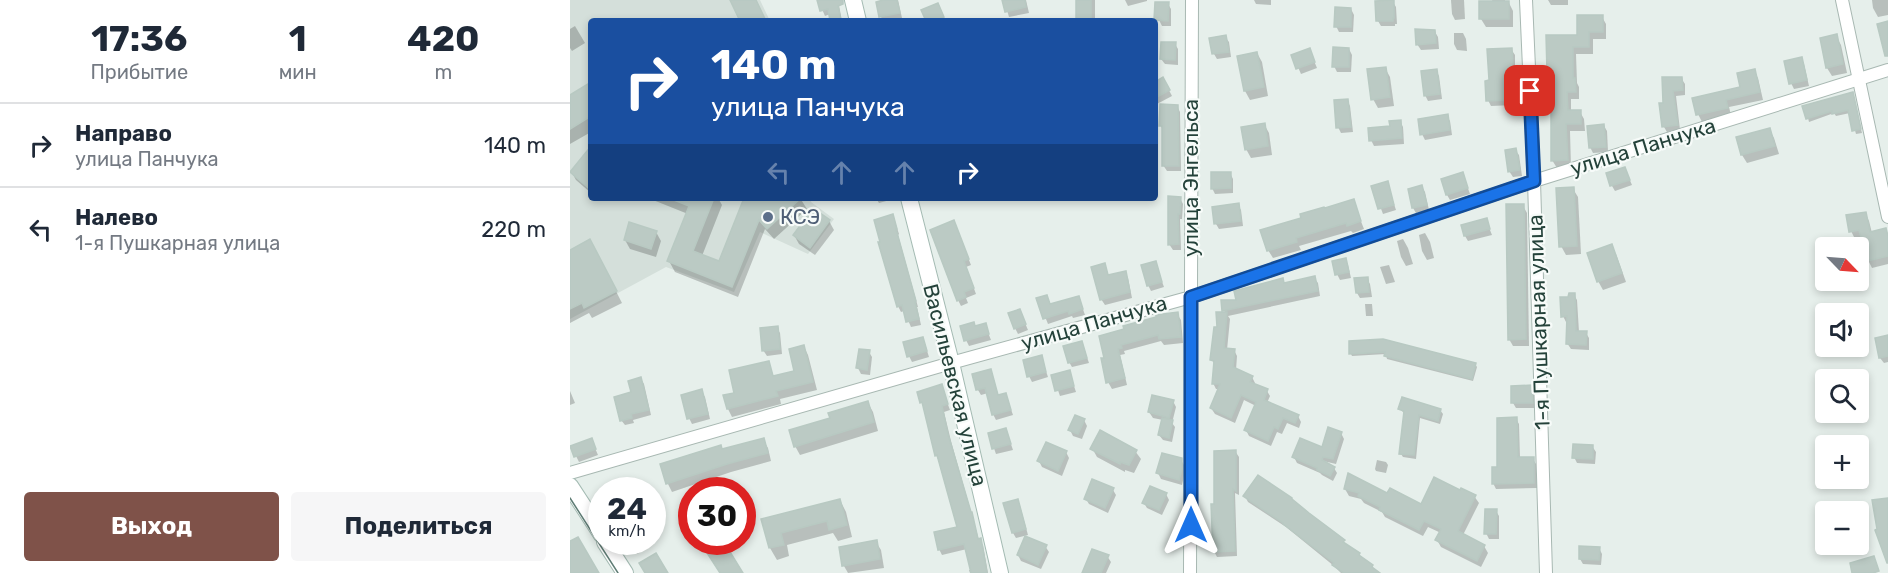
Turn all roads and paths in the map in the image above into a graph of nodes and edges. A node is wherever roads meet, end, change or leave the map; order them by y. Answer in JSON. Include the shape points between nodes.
{"nodes":[{"id":1,"x":852,"y":0,"type":"edge"},
{"id":2,"x":1192,"y":0,"type":"edge"},
{"id":3,"x":1526,"y":0,"type":"edge"},
{"id":4,"x":1842,"y":0,"type":"edge"},
{"id":5,"x":857,"y":18,"type":"edge"},
{"id":6,"x":1888,"y":70,"type":"edge"},
{"id":7,"x":1858,"y":80,"type":"junction"},
{"id":8,"x":1534,"y":181,"type":"junction"},
{"id":9,"x":910,"y":201,"type":"edge"},
{"id":10,"x":1888,"y":217,"type":"edge"},
{"id":11,"x":1191,"y":297,"type":"junction"},
{"id":12,"x":951,"y":363,"type":"junction"},
{"id":13,"x":570,"y":473,"type":"edge"},
{"id":14,"x":570,"y":486,"type":"edge"},
{"id":15,"x":588,"y":514,"type":"edge"},
{"id":16,"x":614,"y":555,"type":"edge"},
{"id":17,"x":625,"y":573,"type":"edge"},
{"id":18,"x":1000,"y":573,"type":"edge"},
{"id":19,"x":1190,"y":573,"type":"edge"},
{"id":20,"x":1546,"y":573,"type":"edge"}],
"edges":[{"from":1,"to":5,"type":"main road"},
{"from":2,"to":11,"type":"street","name":"улица Энгельса"},
{"from":3,"to":8,"type":"street","name":"1-я Пушкарная улица"},
{"from":4,"to":7,"type":"street"},
{"from":6,"to":7,"type":"street","name":"улица Панчука"},
{"from":7,"to":8,"type":"street","name":"улица Панчука"},
{"from":7,"to":10,"type":"street"},
{"from":8,"to":11,"type":"street","name":"улица Панчука"},
{"from":8,"to":20,"type":"street","name":"1-я Пушкарная улица"},
{"from":9,"to":12,"type":"main road","name":"Васильевская улица"},
{"from":11,"to":12,"type":"street","name":"улица Панчука"},
{"from":11,"to":19,"type":"street","name":"улица Энгельса"},
{"from":12,"to":13,"type":"street","name":"улица Панчука"},
{"from":12,"to":18,"type":"main road","name":"Васильевская улица"},
{"from":14,"to":15,"type":"main road"},
{"from":16,"to":17,"type":"main road"}]}
